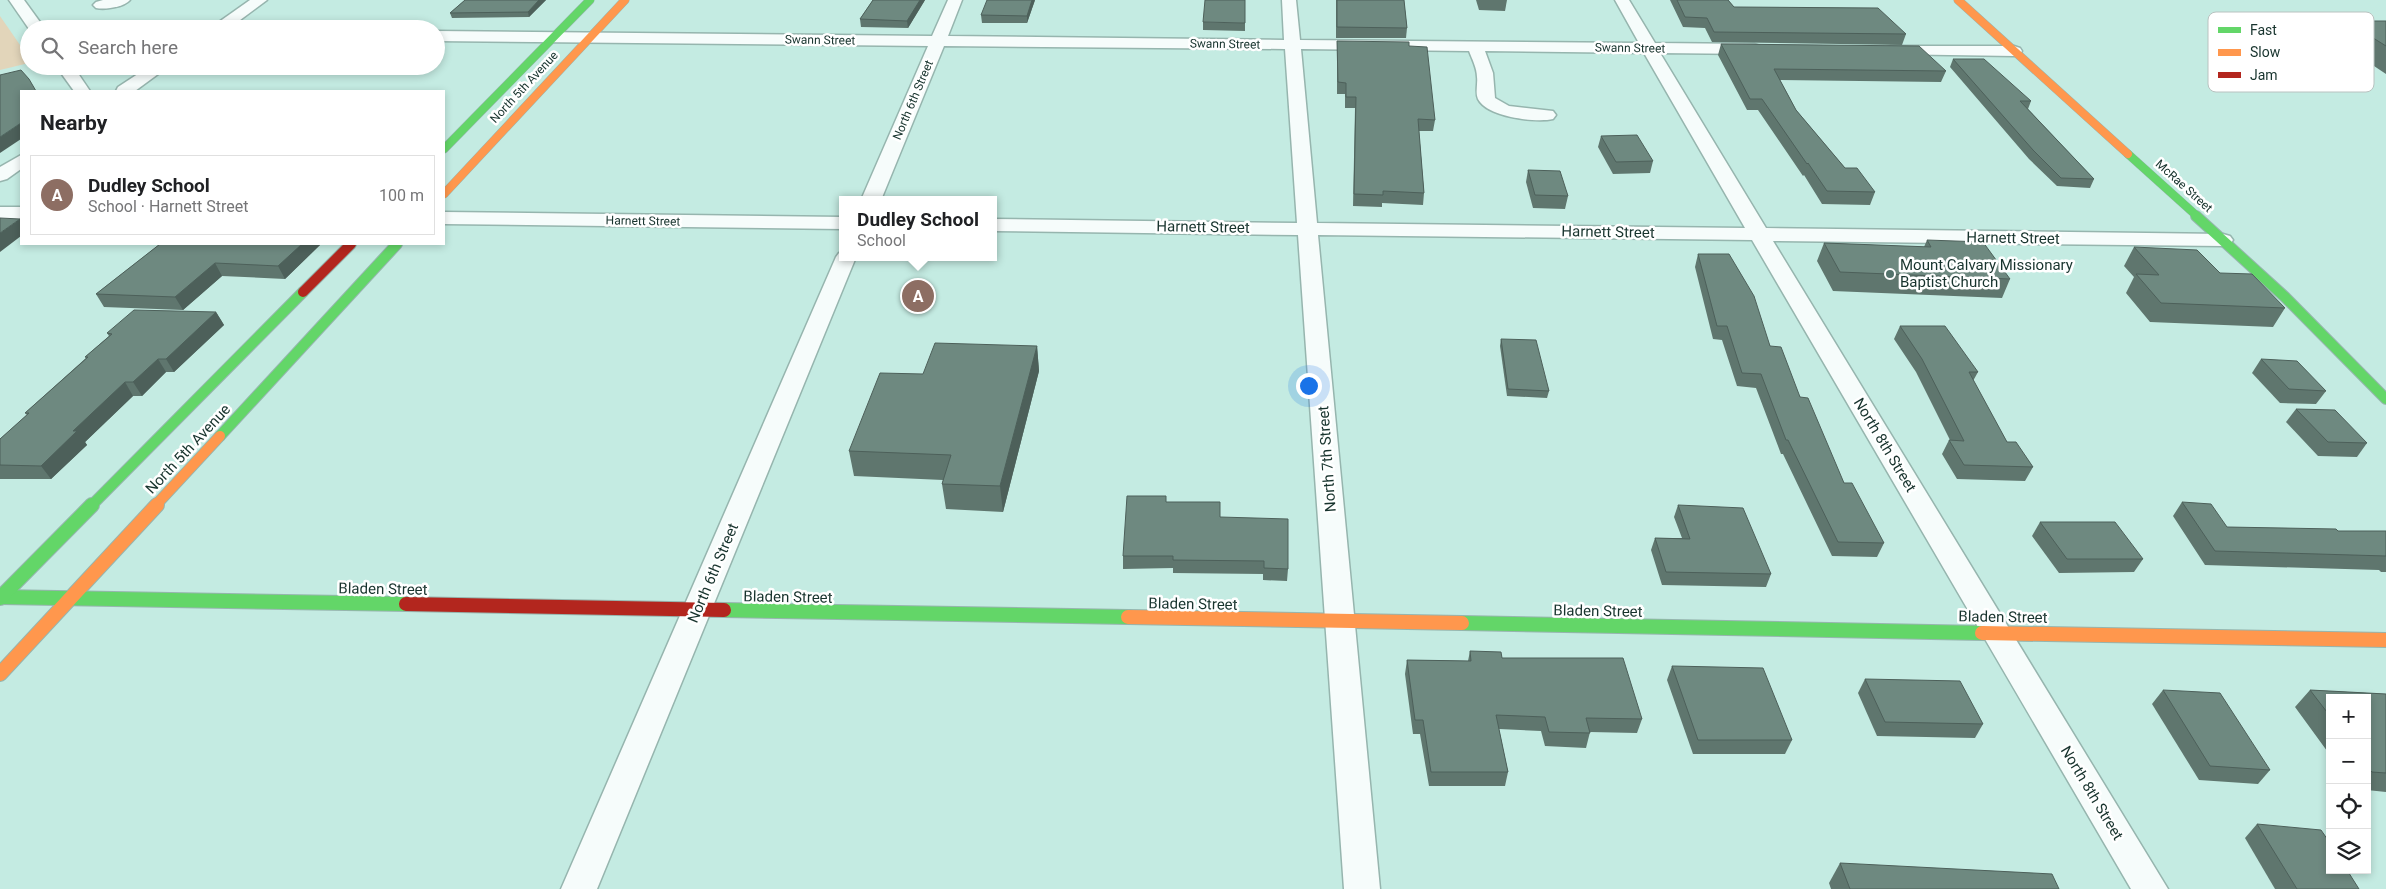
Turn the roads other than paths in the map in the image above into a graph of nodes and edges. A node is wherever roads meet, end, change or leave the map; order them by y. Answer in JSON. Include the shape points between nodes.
{"nodes":[{"id":1,"x":16,"y":0,"type":"edge"},
{"id":2,"x":123,"y":0,"type":"edge"},
{"id":3,"x":260,"y":0,"type":"edge"},
{"id":4,"x":590,"y":0,"type":"edge"},
{"id":5,"x":625,"y":0,"type":"edge"},
{"id":6,"x":955,"y":0,"type":"edge"},
{"id":7,"x":1289,"y":0,"type":"edge"},
{"id":8,"x":1622,"y":0,"type":"edge"},
{"id":9,"x":1958,"y":0,"type":"edge"},
{"id":10,"x":101,"y":5,"type":"dead end"},
{"id":11,"x":30,"y":20,"type":"edge"},
{"id":12,"x":230,"y":20,"type":"edge"},
{"id":13,"x":445,"y":36,"type":"edge"},
{"id":14,"x":553,"y":37,"type":"junction"},
{"id":15,"x":590,"y":38,"type":"junction"},
{"id":16,"x":938,"y":41,"type":"junction"},
{"id":17,"x":1292,"y":45,"type":"junction"},
{"id":18,"x":1475,"y":46,"type":"junction"},
{"id":19,"x":1651,"y":48,"type":"junction"},
{"id":20,"x":1769,"y":49,"type":"edge"},
{"id":21,"x":1878,"y":50,"type":"edge"},
{"id":22,"x":2014,"y":51,"type":"junction"},
{"id":23,"x":70,"y":75,"type":"edge"},
{"id":24,"x":148,"y":75,"type":"edge"},
{"id":25,"x":81,"y":90,"type":"edge"},
{"id":26,"x":125,"y":90,"type":"edge"},
{"id":27,"x":1547,"y":115,"type":"dead end"},
{"id":28,"x":445,"y":148,"type":"edge"},
{"id":29,"x":20,"y":162,"type":"edge"},
{"id":30,"x":0,"y":175,"type":"edge"},
{"id":31,"x":445,"y":193,"type":"edge"},
{"id":32,"x":873,"y":196,"type":"edge"},
{"id":33,"x":0,"y":213,"type":"edge"},
{"id":34,"x":20,"y":213,"type":"edge"},
{"id":35,"x":445,"y":218,"type":"edge"},
{"id":36,"x":839,"y":223,"type":"edge"},
{"id":37,"x":997,"y":225,"type":"edge"},
{"id":38,"x":1309,"y":228,"type":"junction"},
{"id":39,"x":1761,"y":234,"type":"junction"},
{"id":40,"x":2223,"y":240,"type":"junction"},
{"id":41,"x":350,"y":245,"type":"edge"},
{"id":42,"x":396,"y":245,"type":"edge"},
{"id":43,"x":844,"y":261,"type":"edge"},
{"id":44,"x":2386,"y":399,"type":"edge"},
{"id":45,"x":0,"y":597,"type":"edge"},
{"id":46,"x":71,"y":598,"type":"junction"},
{"id":47,"x":697,"y":611,"type":"junction"},
{"id":48,"x":1339,"y":621,"type":"junction"},
{"id":49,"x":1995,"y":632,"type":"junction"},
{"id":50,"x":2386,"y":640,"type":"edge"},
{"id":51,"x":0,"y":674,"type":"edge"},
{"id":52,"x":579,"y":889,"type":"edge"},
{"id":53,"x":1362,"y":889,"type":"edge"},
{"id":54,"x":2150,"y":889,"type":"edge"}],
"edges":[{"from":1,"to":11,"type":"street"},
{"from":2,"to":10,"type":"street"},
{"from":3,"to":12,"type":"street"},
{"from":4,"to":14,"type":"street","name":"North 5th Avenue"},
{"from":5,"to":15,"type":"street","name":"North 5th Avenue"},
{"from":6,"to":16,"type":"street","name":"North 6th Street"},
{"from":7,"to":17,"type":"street","name":"North 7th Street"},
{"from":8,"to":19,"type":"street","name":"North 8th Street"},
{"from":9,"to":22,"type":"street","name":"McRae Street"},
{"from":13,"to":14,"type":"street","name":"Swann Street"},
{"from":14,"to":15,"type":"street","name":"Swann Street"},
{"from":14,"to":28,"type":"street","name":"North 5th Avenue"},
{"from":15,"to":16,"type":"street","name":"Swann Street"},
{"from":15,"to":31,"type":"street","name":"North 5th Avenue"},
{"from":16,"to":17,"type":"street","name":"Swann Street"},
{"from":16,"to":32,"type":"street","name":"North 6th Street"},
{"from":17,"to":18,"type":"street","name":"Swann Street"},
{"from":17,"to":38,"type":"street","name":"North 7th Street"},
{"from":18,"to":19,"type":"street","name":"Swann Street"},
{"from":18,"to":27,"type":"street","via":[[1486,74],[1484,90],[1491,105]]},
{"from":19,"to":20,"type":"street","name":"Swann Street"},
{"from":19,"to":39,"type":"street","name":"North 8th Street"},
{"from":21,"to":22,"type":"street"},
{"from":22,"to":40,"type":"street","name":"McRae Street"},
{"from":23,"to":25,"type":"street"},
{"from":24,"to":26,"type":"street"},
{"from":29,"to":30,"type":"street"},
{"from":33,"to":34,"type":"street"},
{"from":35,"to":36,"type":"street","name":"Harnett Street"},
{"from":37,"to":38,"type":"street","name":"Harnett Street"},
{"from":38,"to":39,"type":"street","name":"Harnett Street"},
{"from":38,"to":48,"type":"street","name":"North 7th Street"},
{"from":39,"to":40,"type":"street","name":"Harnett Street"},
{"from":39,"to":49,"type":"street","name":"North 8th Street"},
{"from":40,"to":44,"type":"street","name":"McRae Street","via":[[2285,296]]},
{"from":41,"to":45,"type":"street","name":"North 5th Avenue"},
{"from":42,"to":46,"type":"street","name":"North 5th Avenue"},
{"from":43,"to":47,"type":"street","name":"North 6th Street"},
{"from":45,"to":46,"type":"street","name":"Bladen Street"},
{"from":46,"to":47,"type":"street","name":"Bladen Street"},
{"from":46,"to":51,"type":"street","name":"North 5th Avenue"},
{"from":47,"to":48,"type":"street","name":"Bladen Street"},
{"from":47,"to":52,"type":"street","name":"North 6th Street"},
{"from":48,"to":49,"type":"street","name":"Bladen Street"},
{"from":48,"to":53,"type":"street","name":"North 7th Street"},
{"from":49,"to":50,"type":"street","name":"Bladen Street"},
{"from":49,"to":54,"type":"street","name":"North 8th Street"}]}
